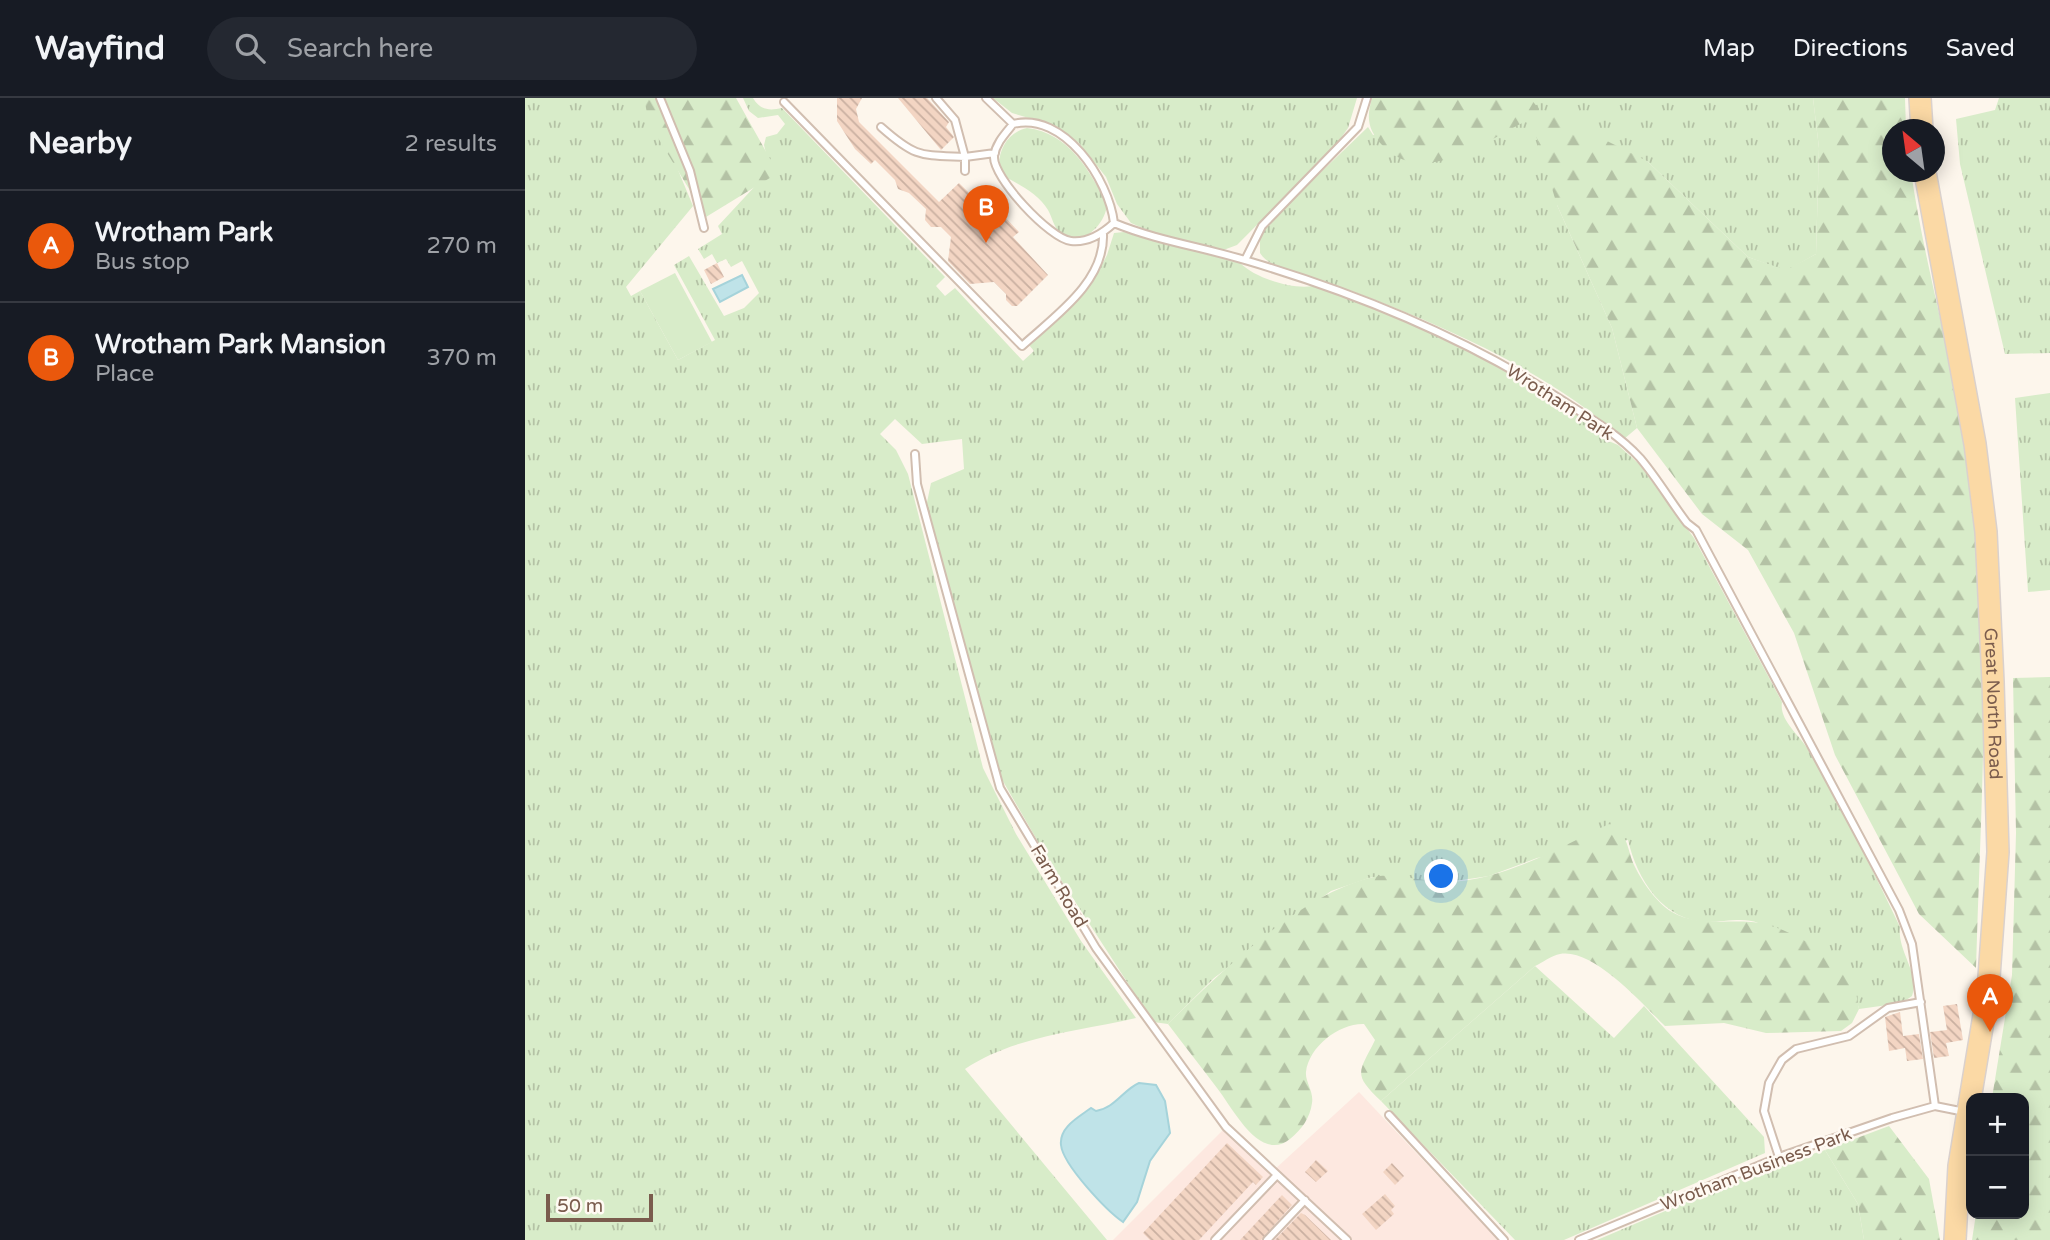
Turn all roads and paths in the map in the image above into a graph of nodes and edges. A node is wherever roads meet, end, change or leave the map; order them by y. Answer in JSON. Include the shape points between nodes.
{"nodes":[{"id":1,"x":660,"y":98,"type":"edge"},
{"id":2,"x":936,"y":98,"type":"edge"},
{"id":3,"x":986,"y":98,"type":"edge"},
{"id":4,"x":1367,"y":98,"type":"edge"},
{"id":5,"x":1920,"y":98,"type":"edge"},
{"id":6,"x":783,"y":102,"type":"dead end"},
{"id":7,"x":1921,"y":119,"type":"edge"},
{"id":8,"x":1013,"y":124,"type":"junction"},
{"id":9,"x":881,"y":127,"type":"dead end"},
{"id":10,"x":995,"y":153,"type":"junction"},
{"id":11,"x":965,"y":157,"type":"junction"},
{"id":12,"x":965,"y":171,"type":"dead end"},
{"id":13,"x":1927,"y":182,"type":"edge"},
{"id":14,"x":1114,"y":223,"type":"junction"},
{"id":15,"x":704,"y":228,"type":"dead end"},
{"id":16,"x":1103,"y":234,"type":"junction"},
{"id":17,"x":1245,"y":260,"type":"junction"},
{"id":18,"x":915,"y":454,"type":"dead end"},
{"id":19,"x":1921,"y":1002,"type":"junction"},
{"id":20,"x":1971,"y":1093,"type":"edge"},
{"id":21,"x":1935,"y":1106,"type":"junction"},
{"id":22,"x":1966,"y":1113,"type":"edge"},
{"id":23,"x":1388,"y":1115,"type":"dead end"},
{"id":24,"x":1966,"y":1126,"type":"edge"},
{"id":25,"x":1779,"y":1157,"type":"junction"},
{"id":26,"x":1277,"y":1175,"type":"junction"},
{"id":27,"x":1305,"y":1200,"type":"junction"},
{"id":28,"x":1215,"y":1240,"type":"edge"},
{"id":29,"x":1267,"y":1240,"type":"edge"},
{"id":30,"x":1347,"y":1240,"type":"edge"},
{"id":31,"x":1504,"y":1240,"type":"edge"},
{"id":32,"x":1579,"y":1240,"type":"edge"},
{"id":33,"x":1955,"y":1240,"type":"edge"}],
"edges":[{"from":1,"to":15,"type":"lane","via":[[690,171]]},
{"from":2,"to":11,"type":"lane","via":[[955,120]]},
{"from":3,"to":8,"type":"lane"},
{"from":4,"to":17,"type":"lane","via":[[1358,127],[1262,226]]},
{"from":5,"to":7,"type":"main road"},
{"from":6,"to":16,"type":"lane","via":[[1022,346],[1094,275],[1103,251]]},
{"from":8,"to":10,"type":"lane"},
{"from":8,"to":14,"type":"lane","via":[[1034,122],[1079,150],[1112,201]]},
{"from":9,"to":11,"type":"lane","via":[[907,150],[927,156]]},
{"from":10,"to":11,"type":"lane"},
{"from":10,"to":16,"type":"lane","via":[[998,176],[1054,236],[1071,242]]},
{"from":11,"to":12,"type":"lane"},
{"from":13,"to":20,"type":"main road","name":"Great North Road","via":[[1975,444],[1986,532],[1998,852],[1988,991]]},
{"from":14,"to":16,"type":"lane"},
{"from":14,"to":17,"type":"lane","name":"Wrotham Park"},
{"from":17,"to":19,"type":"lane","name":"Wrotham Park","via":[[1429,326],[1531,380],[1600,425],[1640,458],[1696,530],[1899,910],[1912,944]]},
{"from":18,"to":26,"type":"lane","name":"Farm Road","via":[[917,484],[1000,788],[1105,959],[1226,1127]]},
{"from":19,"to":21,"type":"lane","name":"Wrotham Park"},
{"from":19,"to":25,"type":"lane","via":[[1888,1008],[1849,1036],[1796,1049],[1781,1060],[1769,1083],[1764,1111]]},
{"from":21,"to":22,"type":"lane"},
{"from":21,"to":25,"type":"lane","name":"Wrotham Business Park"},
{"from":23,"to":31,"type":"lane"},
{"from":24,"to":33,"type":"main road","name":"Great North Road","via":[[1955,1198]]},
{"from":25,"to":32,"type":"lane","name":"Wrotham Business Park"},
{"from":26,"to":27,"type":"lane","name":"Farm Road"},
{"from":26,"to":28,"type":"lane"},
{"from":27,"to":29,"type":"lane"},
{"from":27,"to":30,"type":"lane","name":"Farm Road"}]}
